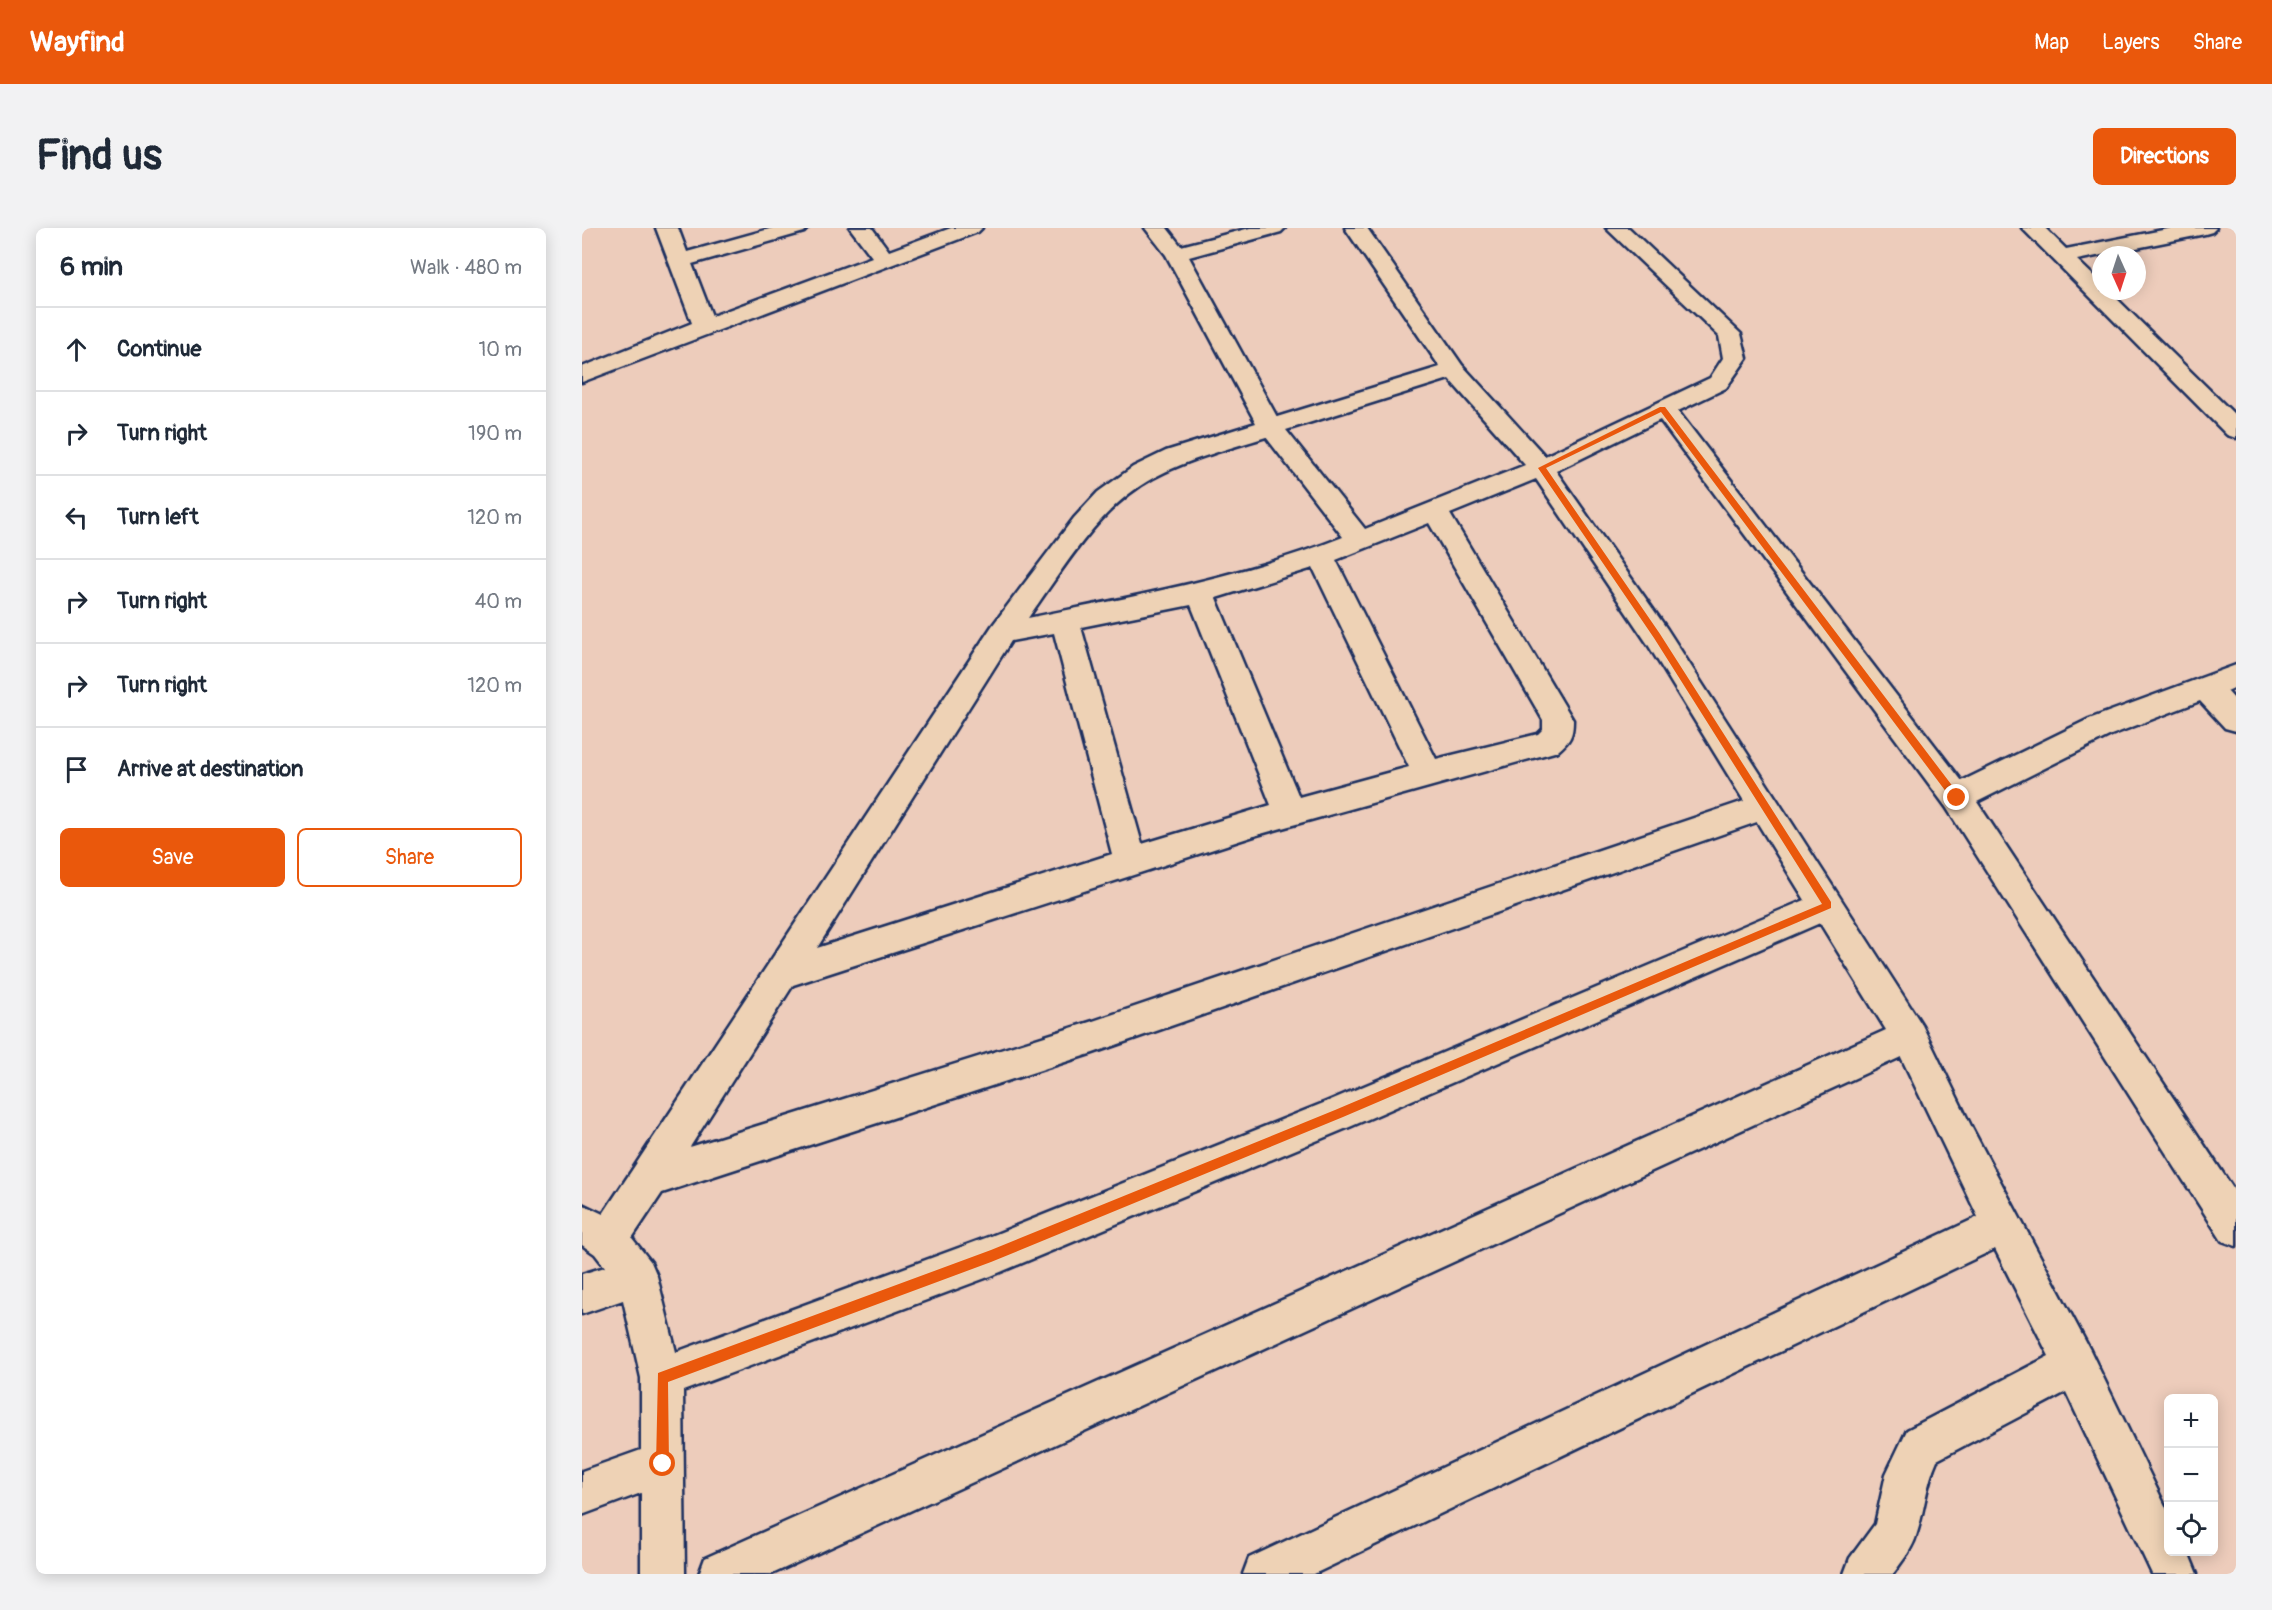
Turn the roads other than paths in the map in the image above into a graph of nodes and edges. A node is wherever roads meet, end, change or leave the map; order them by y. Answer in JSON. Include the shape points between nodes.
{"nodes":[{"id":1,"x":667,"y":228,"type":"edge"},
{"id":2,"x":797,"y":228,"type":"edge"},
{"id":3,"x":861,"y":228,"type":"edge"},
{"id":4,"x":971,"y":228,"type":"edge"},
{"id":5,"x":1156,"y":228,"type":"edge"},
{"id":6,"x":1274,"y":228,"type":"edge"},
{"id":7,"x":1356,"y":228,"type":"edge"},
{"id":8,"x":1617,"y":228,"type":"edge"},
{"id":9,"x":2033,"y":228,"type":"edge"},
{"id":10,"x":2205,"y":228,"type":"edge"},
{"id":11,"x":1176,"y":254,"type":"junction"},
{"id":12,"x":2062,"y":256,"type":"junction"},
{"id":13,"x":884,"y":258,"type":"junction"},
{"id":14,"x":679,"y":261,"type":"junction"},
{"id":15,"x":705,"y":326,"type":"junction"},
{"id":16,"x":1454,"y":370,"type":"junction"},
{"id":17,"x":582,"y":375,"type":"edge"},
{"id":18,"x":1663,"y":408,"type":"junction"},
{"id":19,"x":1270,"y":426,"type":"junction"},
{"id":20,"x":2236,"y":430,"type":"edge"},
{"id":21,"x":1541,"y":468,"type":"junction"},
{"id":22,"x":1436,"y":512,"type":"junction"},
{"id":23,"x":1360,"y":541,"type":"junction"},
{"id":24,"x":1322,"y":556,"type":"junction"},
{"id":25,"x":1200,"y":593,"type":"junction"},
{"id":26,"x":1065,"y":621,"type":"junction"},
{"id":27,"x":1002,"y":633,"type":"junction"},
{"id":28,"x":2236,"y":676,"type":"edge"},
{"id":29,"x":2205,"y":687,"type":"junction"},
{"id":30,"x":2236,"y":720,"type":"edge"},
{"id":31,"x":1427,"y":772,"type":"junction"},
{"id":32,"x":1957,"y":798,"type":"junction"},
{"id":33,"x":1766,"y":806,"type":"junction"},
{"id":34,"x":1289,"y":812,"type":"junction"},
{"id":35,"x":1130,"y":860,"type":"junction"},
{"id":36,"x":1828,"y":905,"type":"junction"},
{"id":37,"x":779,"y":975,"type":"junction"},
{"id":38,"x":1910,"y":1036,"type":"junction"},
{"id":39,"x":647,"y":1179,"type":"junction"},
{"id":40,"x":2003,"y":1225,"type":"junction"},
{"id":41,"x":2236,"y":1227,"type":"edge"},
{"id":42,"x":595,"y":1231,"type":"edge"},
{"id":43,"x":637,"y":1276,"type":"junction"},
{"id":44,"x":582,"y":1294,"type":"edge"},
{"id":45,"x":2075,"y":1365,"type":"junction"},
{"id":46,"x":662,"y":1378,"type":"junction"},
{"id":47,"x":663,"y":1464,"type":"junction"},
{"id":48,"x":582,"y":1492,"type":"edge"},
{"id":49,"x":663,"y":1574,"type":"edge"},
{"id":50,"x":721,"y":1574,"type":"edge"},
{"id":51,"x":1265,"y":1574,"type":"edge"},
{"id":52,"x":1866,"y":1574,"type":"edge"},
{"id":53,"x":2175,"y":1574,"type":"edge"}],
"edges":[{"from":1,"to":14,"type":"street"},
{"from":2,"to":14,"type":"street"},
{"from":3,"to":13,"type":"street"},
{"from":4,"to":13,"type":"street"},
{"from":5,"to":11,"type":"street"},
{"from":6,"to":11,"type":"street"},
{"from":7,"to":16,"type":"street"},
{"from":8,"to":18,"type":"street","via":[[1730,334],[1735,358],[1718,383]]},
{"from":9,"to":12,"type":"street"},
{"from":10,"to":12,"type":"street"},
{"from":11,"to":19,"type":"street"},
{"from":12,"to":20,"type":"street"},
{"from":13,"to":15,"type":"street"},
{"from":14,"to":15,"type":"street"},
{"from":15,"to":17,"type":"street"},
{"from":16,"to":19,"type":"street"},
{"from":16,"to":21,"type":"street"},
{"from":18,"to":21,"type":"street"},
{"from":18,"to":32,"type":"street"},
{"from":19,"to":23,"type":"street"},
{"from":19,"to":27,"type":"street","via":[[1175,457],[1142,473],[1107,498]]},
{"from":21,"to":22,"type":"street"},
{"from":21,"to":33,"type":"street","via":[[1657,636]]},
{"from":22,"to":23,"type":"street"},
{"from":22,"to":31,"type":"street","via":[[1558,720],[1558,734],[1547,743]]},
{"from":23,"to":24,"type":"street"},
{"from":24,"to":25,"type":"street"},
{"from":24,"to":31,"type":"street"},
{"from":25,"to":26,"type":"street"},
{"from":25,"to":34,"type":"street"},
{"from":26,"to":27,"type":"street"},
{"from":26,"to":35,"type":"street"},
{"from":27,"to":37,"type":"street"},
{"from":28,"to":29,"type":"street"},
{"from":29,"to":30,"type":"street"},
{"from":29,"to":32,"type":"street","via":[[2100,727]]},
{"from":31,"to":34,"type":"street"},
{"from":32,"to":41,"type":"street"},
{"from":33,"to":36,"type":"street"},
{"from":33,"to":39,"type":"street","via":[[1093,1037]]},
{"from":34,"to":35,"type":"street"},
{"from":35,"to":37,"type":"street"},
{"from":36,"to":38,"type":"street"},
{"from":36,"to":46,"type":"street","via":[[1339,1114],[991,1256]]},
{"from":37,"to":39,"type":"street"},
{"from":38,"to":40,"type":"street"},
{"from":38,"to":50,"type":"street"},
{"from":39,"to":42,"type":"street"},
{"from":40,"to":45,"type":"street"},
{"from":40,"to":51,"type":"street"},
{"from":42,"to":43,"type":"street"},
{"from":43,"to":44,"type":"street"},
{"from":43,"to":46,"type":"street"},
{"from":45,"to":52,"type":"street","via":[[1922,1445],[1908,1474],[1894,1534]]},
{"from":45,"to":53,"type":"street"},
{"from":46,"to":47,"type":"street"},
{"from":47,"to":48,"type":"street"},
{"from":47,"to":49,"type":"street"}]}
